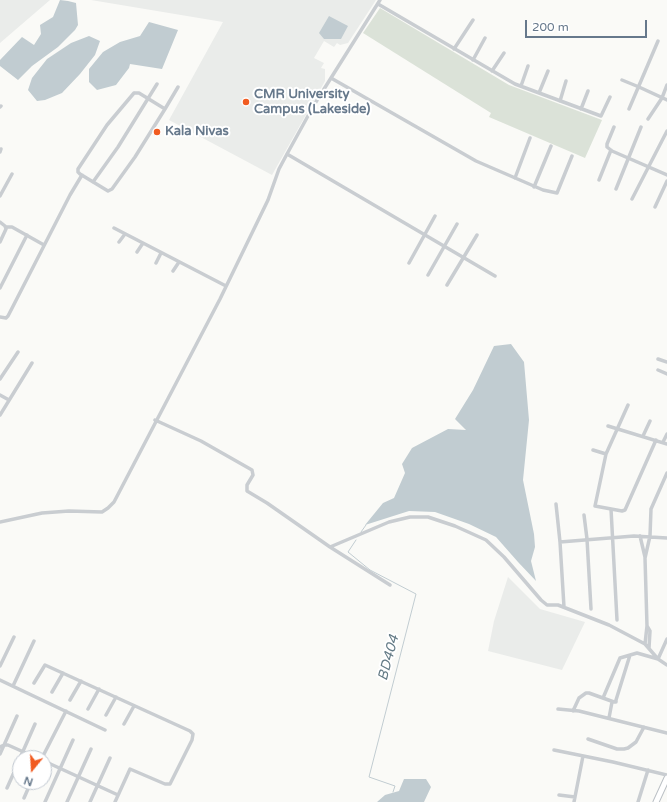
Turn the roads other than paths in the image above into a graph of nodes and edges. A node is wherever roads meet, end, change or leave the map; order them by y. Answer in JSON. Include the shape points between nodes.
{"nodes":[{"id":1,"x":379,"y":2,"type":"edge"},
{"id":2,"x":473,"y":20,"type":"dead end"},
{"id":3,"x":485,"y":38,"type":"dead end"},
{"id":4,"x":658,"y":41,"type":"dead end"},
{"id":5,"x":454,"y":49,"type":"junction"},
{"id":6,"x":504,"y":53,"type":"dead end"},
{"id":7,"x":473,"y":60,"type":"junction"},
{"id":8,"x":528,"y":66,"type":"dead end"},
{"id":9,"x":492,"y":71,"type":"junction"},
{"id":10,"x":548,"y":71,"type":"dead end"},
{"id":11,"x":331,"y":78,"type":"junction"},
{"id":12,"x":622,"y":80,"type":"dead end"},
{"id":13,"x":566,"y":81,"type":"dead end"},
{"id":14,"x":158,"y":84,"type":"dead end"},
{"id":15,"x":667,"y":85,"type":"edge"},
{"id":16,"x":178,"y":86,"type":"dead end"},
{"id":17,"x":521,"y":86,"type":"junction"},
{"id":18,"x":639,"y":86,"type":"junction"},
{"id":19,"x":588,"y":91,"type":"dead end"},
{"id":20,"x":539,"y":93,"type":"junction"},
{"id":21,"x":610,"y":97,"type":"dead end"},
{"id":22,"x":662,"y":98,"type":"junction"},
{"id":23,"x":149,"y":99,"type":"junction"},
{"id":24,"x":667,"y":100,"type":"edge"},
{"id":25,"x":560,"y":101,"type":"junction"},
{"id":26,"x":165,"y":109,"type":"junction"},
{"id":27,"x":581,"y":109,"type":"junction"},
{"id":28,"x":629,"y":109,"type":"dead end"},
{"id":29,"x":648,"y":119,"type":"dead end"},
{"id":30,"x":614,"y":126,"type":"dead end"},
{"id":31,"x":641,"y":127,"type":"dead end"},
{"id":32,"x":667,"y":131,"type":"edge"},
{"id":33,"x":530,"y":138,"type":"dead end"},
{"id":34,"x":551,"y":146,"type":"dead end"},
{"id":35,"x":611,"y":150,"type":"junction"},
{"id":36,"x":287,"y":154,"type":"junction"},
{"id":37,"x":572,"y":156,"type":"dead end"},
{"id":38,"x":628,"y":159,"type":"junction"},
{"id":39,"x":649,"y":167,"type":"junction"},
{"id":40,"x":12,"y":174,"type":"dead end"},
{"id":41,"x":82,"y":175,"type":"junction"},
{"id":42,"x":667,"y":175,"type":"edge"},
{"id":43,"x":515,"y":178,"type":"junction"},
{"id":44,"x":599,"y":180,"type":"dead end"},
{"id":45,"x":667,"y":181,"type":"edge"},
{"id":46,"x":93,"y":182,"type":"junction"},
{"id":47,"x":534,"y":186,"type":"junction"},
{"id":48,"x":616,"y":190,"type":"dead end"},
{"id":49,"x":0,"y":196,"type":"edge"},
{"id":50,"x":632,"y":199,"type":"dead end"},
{"id":51,"x":655,"y":207,"type":"dead end"},
{"id":52,"x":435,"y":216,"type":"dead end"},
{"id":53,"x":0,"y":222,"type":"edge"},
{"id":54,"x":457,"y":224,"type":"dead end"},
{"id":55,"x":6,"y":227,"type":"junction"},
{"id":56,"x":114,"y":228,"type":"dead end"},
{"id":57,"x":125,"y":234,"type":"junction"},
{"id":58,"x":424,"y":234,"type":"junction"},
{"id":59,"x":27,"y":235,"type":"junction"},
{"id":60,"x":477,"y":235,"type":"dead end"},
{"id":61,"x":0,"y":242,"type":"edge"},
{"id":62,"x":119,"y":242,"type":"dead end"},
{"id":63,"x":143,"y":243,"type":"junction"},
{"id":64,"x":44,"y":245,"type":"junction"},
{"id":65,"x":445,"y":246,"type":"junction"},
{"id":66,"x":137,"y":252,"type":"dead end"},
{"id":67,"x":161,"y":253,"type":"junction"},
{"id":68,"x":463,"y":257,"type":"junction"},
{"id":69,"x":178,"y":262,"type":"junction"},
{"id":70,"x":156,"y":263,"type":"dead end"},
{"id":71,"x":408,"y":263,"type":"dead end"},
{"id":72,"x":173,"y":272,"type":"dead end"},
{"id":73,"x":428,"y":275,"type":"dead end"},
{"id":74,"x":495,"y":276,"type":"dead end"},
{"id":75,"x":447,"y":285,"type":"dead end"},
{"id":76,"x":226,"y":286,"type":"junction"},
{"id":77,"x":0,"y":288,"type":"edge"},
{"id":78,"x":0,"y":317,"type":"edge"},
{"id":79,"x":18,"y":352,"type":"dead end"},
{"id":80,"x":658,"y":359,"type":"dead end"},
{"id":81,"x":667,"y":362,"type":"edge"},
{"id":82,"x":32,"y":363,"type":"dead end"},
{"id":83,"x":658,"y":370,"type":"dead end"},
{"id":84,"x":667,"y":374,"type":"edge"},
{"id":85,"x":0,"y":379,"type":"edge"},
{"id":86,"x":0,"y":395,"type":"edge"},
{"id":87,"x":9,"y":400,"type":"junction"},
{"id":88,"x":628,"y":405,"type":"dead end"},
{"id":89,"x":0,"y":415,"type":"edge"},
{"id":90,"x":155,"y":420,"type":"junction"},
{"id":91,"x":650,"y":421,"type":"dead end"},
{"id":92,"x":608,"y":426,"type":"dead end"},
{"id":93,"x":618,"y":429,"type":"junction"},
{"id":94,"x":667,"y":434,"type":"edge"},
{"id":95,"x":643,"y":436,"type":"junction"},
{"id":96,"x":656,"y":440,"type":"junction"},
{"id":97,"x":665,"y":443,"type":"edge"},
{"id":98,"x":593,"y":450,"type":"dead end"},
{"id":99,"x":606,"y":454,"type":"junction"},
{"id":100,"x":667,"y":473,"type":"edge"},
{"id":101,"x":556,"y":504,"type":"dead end"},
{"id":102,"x":611,"y":509,"type":"junction"},
{"id":103,"x":584,"y":515,"type":"dead end"},
{"id":104,"x":0,"y":522,"type":"edge"},
{"id":105,"x":640,"y":536,"type":"junction"},
{"id":106,"x":650,"y":536,"type":"junction"},
{"id":107,"x":612,"y":538,"type":"junction"},
{"id":108,"x":667,"y":538,"type":"edge"},
{"id":109,"x":587,"y":539,"type":"junction"},
{"id":110,"x":560,"y":542,"type":"junction"},
{"id":111,"x":330,"y":547,"type":"junction"},
{"id":112,"x":645,"y":558,"type":"junction"},
{"id":113,"x":390,"y":585,"type":"dead end"},
{"id":114,"x":564,"y":607,"type":"junction"},
{"id":115,"x":591,"y":609,"type":"dead end"},
{"id":116,"x":617,"y":620,"type":"dead end"},
{"id":117,"x":647,"y":626,"type":"junction"},
{"id":118,"x":14,"y":637,"type":"dead end"},
{"id":119,"x":667,"y":639,"type":"edge"},
{"id":120,"x":34,"y":641,"type":"dead end"},
{"id":121,"x":645,"y":644,"type":"junction"},
{"id":122,"x":649,"y":648,"type":"junction"},
{"id":123,"x":630,"y":655,"type":"junction"},
{"id":124,"x":658,"y":659,"type":"junction"},
{"id":125,"x":667,"y":664,"type":"edge"},
{"id":126,"x":0,"y":666,"type":"edge"},
{"id":127,"x":63,"y":672,"type":"junction"},
{"id":128,"x":0,"y":680,"type":"edge"},
{"id":129,"x":81,"y":681,"type":"junction"},
{"id":130,"x":34,"y":683,"type":"dead end"},
{"id":131,"x":13,"y":686,"type":"junction"},
{"id":132,"x":98,"y":689,"type":"junction"},
{"id":133,"x":52,"y":692,"type":"dead end"},
{"id":134,"x":116,"y":697,"type":"junction"},
{"id":135,"x":603,"y":698,"type":"junction"},
{"id":136,"x":70,"y":700,"type":"dead end"},
{"id":137,"x":614,"y":702,"type":"junction"},
{"id":138,"x":134,"y":706,"type":"junction"},
{"id":139,"x":88,"y":709,"type":"dead end"},
{"id":140,"x":558,"y":709,"type":"dead end"},
{"id":141,"x":66,"y":711,"type":"junction"},
{"id":142,"x":574,"y":711,"type":"junction"},
{"id":143,"x":106,"y":715,"type":"dead end"},
{"id":144,"x":17,"y":716,"type":"dead end"},
{"id":145,"x":608,"y":718,"type":"junction"},
{"id":146,"x":35,"y":724,"type":"dead end"},
{"id":147,"x":124,"y":724,"type":"dead end"},
{"id":148,"x":644,"y":727,"type":"junction"},
{"id":149,"x":105,"y":730,"type":"dead end"},
{"id":150,"x":667,"y":732,"type":"edge"},
{"id":151,"x":588,"y":739,"type":"dead end"},
{"id":152,"x":73,"y":740,"type":"dead end"},
{"id":153,"x":4,"y":744,"type":"junction"},
{"id":154,"x":0,"y":747,"type":"edge"},
{"id":155,"x":91,"y":749,"type":"dead end"},
{"id":156,"x":20,"y":750,"type":"edge"},
{"id":157,"x":23,"y":750,"type":"edge"},
{"id":158,"x":46,"y":750,"type":"edge"},
{"id":159,"x":554,"y":750,"type":"dead end"},
{"id":160,"x":0,"y":754,"type":"edge"},
{"id":161,"x":583,"y":756,"type":"junction"},
{"id":162,"x":110,"y":758,"type":"dead end"},
{"id":163,"x":52,"y":764,"type":"edge"},
{"id":164,"x":60,"y":768,"type":"junction"},
{"id":165,"x":648,"y":770,"type":"junction"},
{"id":166,"x":667,"y":775,"type":"edge"},
{"id":167,"x":12,"y":776,"type":"edge"},
{"id":168,"x":78,"y":777,"type":"junction"},
{"id":169,"x":667,"y":778,"type":"edge"},
{"id":170,"x":97,"y":786,"type":"junction"},
{"id":171,"x":7,"y":788,"type":"dead end"},
{"id":172,"x":28,"y":790,"type":"edge"},
{"id":173,"x":118,"y":795,"type":"junction"},
{"id":174,"x":559,"y":795,"type":"dead end"},
{"id":175,"x":575,"y":797,"type":"junction"},
{"id":176,"x":24,"y":798,"type":"dead end"},
{"id":177,"x":45,"y":802,"type":"edge"},
{"id":178,"x":67,"y":802,"type":"edge"},
{"id":179,"x":90,"y":802,"type":"edge"},
{"id":180,"x":115,"y":802,"type":"edge"},
{"id":181,"x":574,"y":802,"type":"edge"},
{"id":182,"x":638,"y":802,"type":"edge"},
{"id":183,"x":656,"y":802,"type":"edge"}],
"edges":[{"from":1,"to":5,"type":"street"},
{"from":1,"to":11,"type":"street"},
{"from":2,"to":5,"type":"street"},
{"from":3,"to":7,"type":"street"},
{"from":4,"to":18,"type":"street"},
{"from":5,"to":7,"type":"street"},
{"from":6,"to":9,"type":"street"},
{"from":7,"to":9,"type":"street"},
{"from":8,"to":17,"type":"street"},
{"from":9,"to":17,"type":"street"},
{"from":10,"to":20,"type":"street"},
{"from":11,"to":36,"type":"street"},
{"from":11,"to":43,"type":"street","via":[[476,161]]},
{"from":12,"to":18,"type":"street"},
{"from":13,"to":25,"type":"street"},
{"from":14,"to":23,"type":"street"},
{"from":15,"to":22,"type":"street"},
{"from":16,"to":26,"type":"street"},
{"from":17,"to":20,"type":"street"},
{"from":18,"to":22,"type":"street"},
{"from":18,"to":28,"type":"street"},
{"from":19,"to":27,"type":"street"},
{"from":20,"to":25,"type":"street"},
{"from":21,"to":27,"type":"street","via":[[601,116]]},
{"from":22,"to":24,"type":"street"},
{"from":22,"to":29,"type":"street"},
{"from":23,"to":26,"type":"street"},
{"from":23,"to":41,"type":"street","via":[[134,93],[78,169]]},
{"from":23,"to":46,"type":"street"},
{"from":25,"to":27,"type":"street"},
{"from":26,"to":46,"type":"street","via":[[112,189],[108,191]]},
{"from":30,"to":35,"type":"street","via":[[607,144]]},
{"from":31,"to":38,"type":"street"},
{"from":32,"to":39,"type":"street"},
{"from":33,"to":43,"type":"street"},
{"from":34,"to":47,"type":"street"},
{"from":35,"to":38,"type":"street"},
{"from":35,"to":44,"type":"street"},
{"from":36,"to":58,"type":"street"},
{"from":36,"to":76,"type":"street","via":[[268,200]]},
{"from":37,"to":47,"type":"street","via":[[557,193]]},
{"from":38,"to":39,"type":"street"},
{"from":38,"to":48,"type":"street"},
{"from":39,"to":42,"type":"street"},
{"from":39,"to":50,"type":"street"},
{"from":40,"to":49,"type":"street"},
{"from":41,"to":46,"type":"street"},
{"from":41,"to":64,"type":"street"},
{"from":43,"to":47,"type":"street"},
{"from":45,"to":51,"type":"street"},
{"from":52,"to":58,"type":"street"},
{"from":53,"to":55,"type":"street"},
{"from":54,"to":65,"type":"street"},
{"from":55,"to":59,"type":"street","via":[[12,227]]},
{"from":55,"to":61,"type":"street"},
{"from":56,"to":57,"type":"street"},
{"from":57,"to":62,"type":"street"},
{"from":57,"to":63,"type":"street"},
{"from":58,"to":65,"type":"street"},
{"from":58,"to":71,"type":"street"},
{"from":59,"to":64,"type":"street"},
{"from":59,"to":77,"type":"street"},
{"from":60,"to":68,"type":"street"},
{"from":63,"to":66,"type":"street"},
{"from":63,"to":67,"type":"street"},
{"from":64,"to":78,"type":"street","via":[[8,316]]},
{"from":65,"to":68,"type":"street"},
{"from":65,"to":73,"type":"street"},
{"from":67,"to":69,"type":"street"},
{"from":67,"to":70,"type":"street"},
{"from":68,"to":74,"type":"street"},
{"from":68,"to":75,"type":"street"},
{"from":69,"to":72,"type":"street"},
{"from":69,"to":76,"type":"street"},
{"from":76,"to":90,"type":"street"},
{"from":79,"to":85,"type":"street"},
{"from":80,"to":81,"type":"street"},
{"from":82,"to":87,"type":"street"},
{"from":83,"to":84,"type":"street"},
{"from":86,"to":87,"type":"street"},
{"from":87,"to":89,"type":"street"},
{"from":88,"to":93,"type":"street"},
{"from":90,"to":104,"type":"street","via":[[114,502],[106,510],[42,513]]},
{"from":90,"to":111,"type":"street","via":[[201,441],[252,470],[253,475],[247,485],[247,491]]},
{"from":91,"to":95,"type":"street"},
{"from":92,"to":93,"type":"street"},
{"from":93,"to":95,"type":"street"},
{"from":93,"to":99,"type":"street"},
{"from":94,"to":97,"type":"street"},
{"from":95,"to":96,"type":"street"},
{"from":96,"to":97,"type":"street"},
{"from":96,"to":102,"type":"street","via":[[625,510]]},
{"from":98,"to":99,"type":"street"},
{"from":99,"to":102,"type":"street","via":[[595,506]]},
{"from":100,"to":106,"type":"street","via":[[651,509]]},
{"from":101,"to":110,"type":"street"},
{"from":102,"to":107,"type":"street"},
{"from":103,"to":109,"type":"street"},
{"from":105,"to":106,"type":"street"},
{"from":105,"to":107,"type":"street"},
{"from":105,"to":112,"type":"street"},
{"from":106,"to":108,"type":"street"},
{"from":106,"to":112,"type":"street"},
{"from":107,"to":109,"type":"street"},
{"from":107,"to":116,"type":"street"},
{"from":109,"to":110,"type":"street"},
{"from":109,"to":115,"type":"street"},
{"from":110,"to":114,"type":"street"},
{"from":111,"to":113,"type":"street"},
{"from":111,"to":114,"type":"street","via":[[389,522],[410,517],[428,517],[486,540],[541,600],[547,605]]},
{"from":112,"to":117,"type":"street"},
{"from":114,"to":121,"type":"street","via":[[609,625]]},
{"from":117,"to":121,"type":"street"},
{"from":117,"to":122,"type":"street","via":[[650,631]]},
{"from":118,"to":126,"type":"street"},
{"from":119,"to":124,"type":"street"},
{"from":120,"to":131,"type":"street"},
{"from":121,"to":122,"type":"street"},
{"from":122,"to":124,"type":"street"},
{"from":123,"to":124,"type":"street","via":[[637,653]]},
{"from":123,"to":135,"type":"street","via":[[620,658]]},
{"from":123,"to":137,"type":"street"},
{"from":124,"to":125,"type":"street"},
{"from":127,"to":129,"type":"street"},
{"from":127,"to":130,"type":"street","via":[[45,665]]},
{"from":127,"to":133,"type":"street"},
{"from":128,"to":131,"type":"street"},
{"from":129,"to":132,"type":"street"},
{"from":129,"to":136,"type":"street"},
{"from":131,"to":141,"type":"street"},
{"from":132,"to":134,"type":"street"},
{"from":132,"to":139,"type":"street"},
{"from":134,"to":138,"type":"street"},
{"from":134,"to":143,"type":"street"},
{"from":135,"to":137,"type":"street"},
{"from":135,"to":142,"type":"street","via":[[586,693],[579,698]]},
{"from":137,"to":145,"type":"street"},
{"from":138,"to":147,"type":"street"},
{"from":138,"to":173,"type":"street","via":[[190,731],[194,736],[170,784],[130,769]]},
{"from":140,"to":142,"type":"street"},
{"from":141,"to":149,"type":"street"},
{"from":141,"to":158,"type":"street"},
{"from":142,"to":145,"type":"street"},
{"from":144,"to":153,"type":"street"},
{"from":145,"to":148,"type":"street"},
{"from":146,"to":157,"type":"street"},
{"from":148,"to":150,"type":"street"},
{"from":148,"to":151,"type":"street","via":[[636,742],[624,749]]},
{"from":152,"to":164,"type":"street"},
{"from":153,"to":154,"type":"street"},
{"from":153,"to":156,"type":"street"},
{"from":153,"to":160,"type":"street"},
{"from":155,"to":168,"type":"street"},
{"from":159,"to":161,"type":"street"},
{"from":161,"to":165,"type":"street"},
{"from":161,"to":175,"type":"street"},
{"from":162,"to":170,"type":"street"},
{"from":163,"to":164,"type":"street"},
{"from":164,"to":168,"type":"street"},
{"from":164,"to":177,"type":"street"},
{"from":165,"to":166,"type":"street"},
{"from":165,"to":182,"type":"street"},
{"from":167,"to":171,"type":"street"},
{"from":168,"to":170,"type":"street"},
{"from":168,"to":178,"type":"street"},
{"from":169,"to":183,"type":"street"},
{"from":170,"to":173,"type":"street"},
{"from":170,"to":179,"type":"street"},
{"from":172,"to":176,"type":"street"},
{"from":173,"to":180,"type":"street"},
{"from":174,"to":175,"type":"street"},
{"from":175,"to":181,"type":"street"}]}
